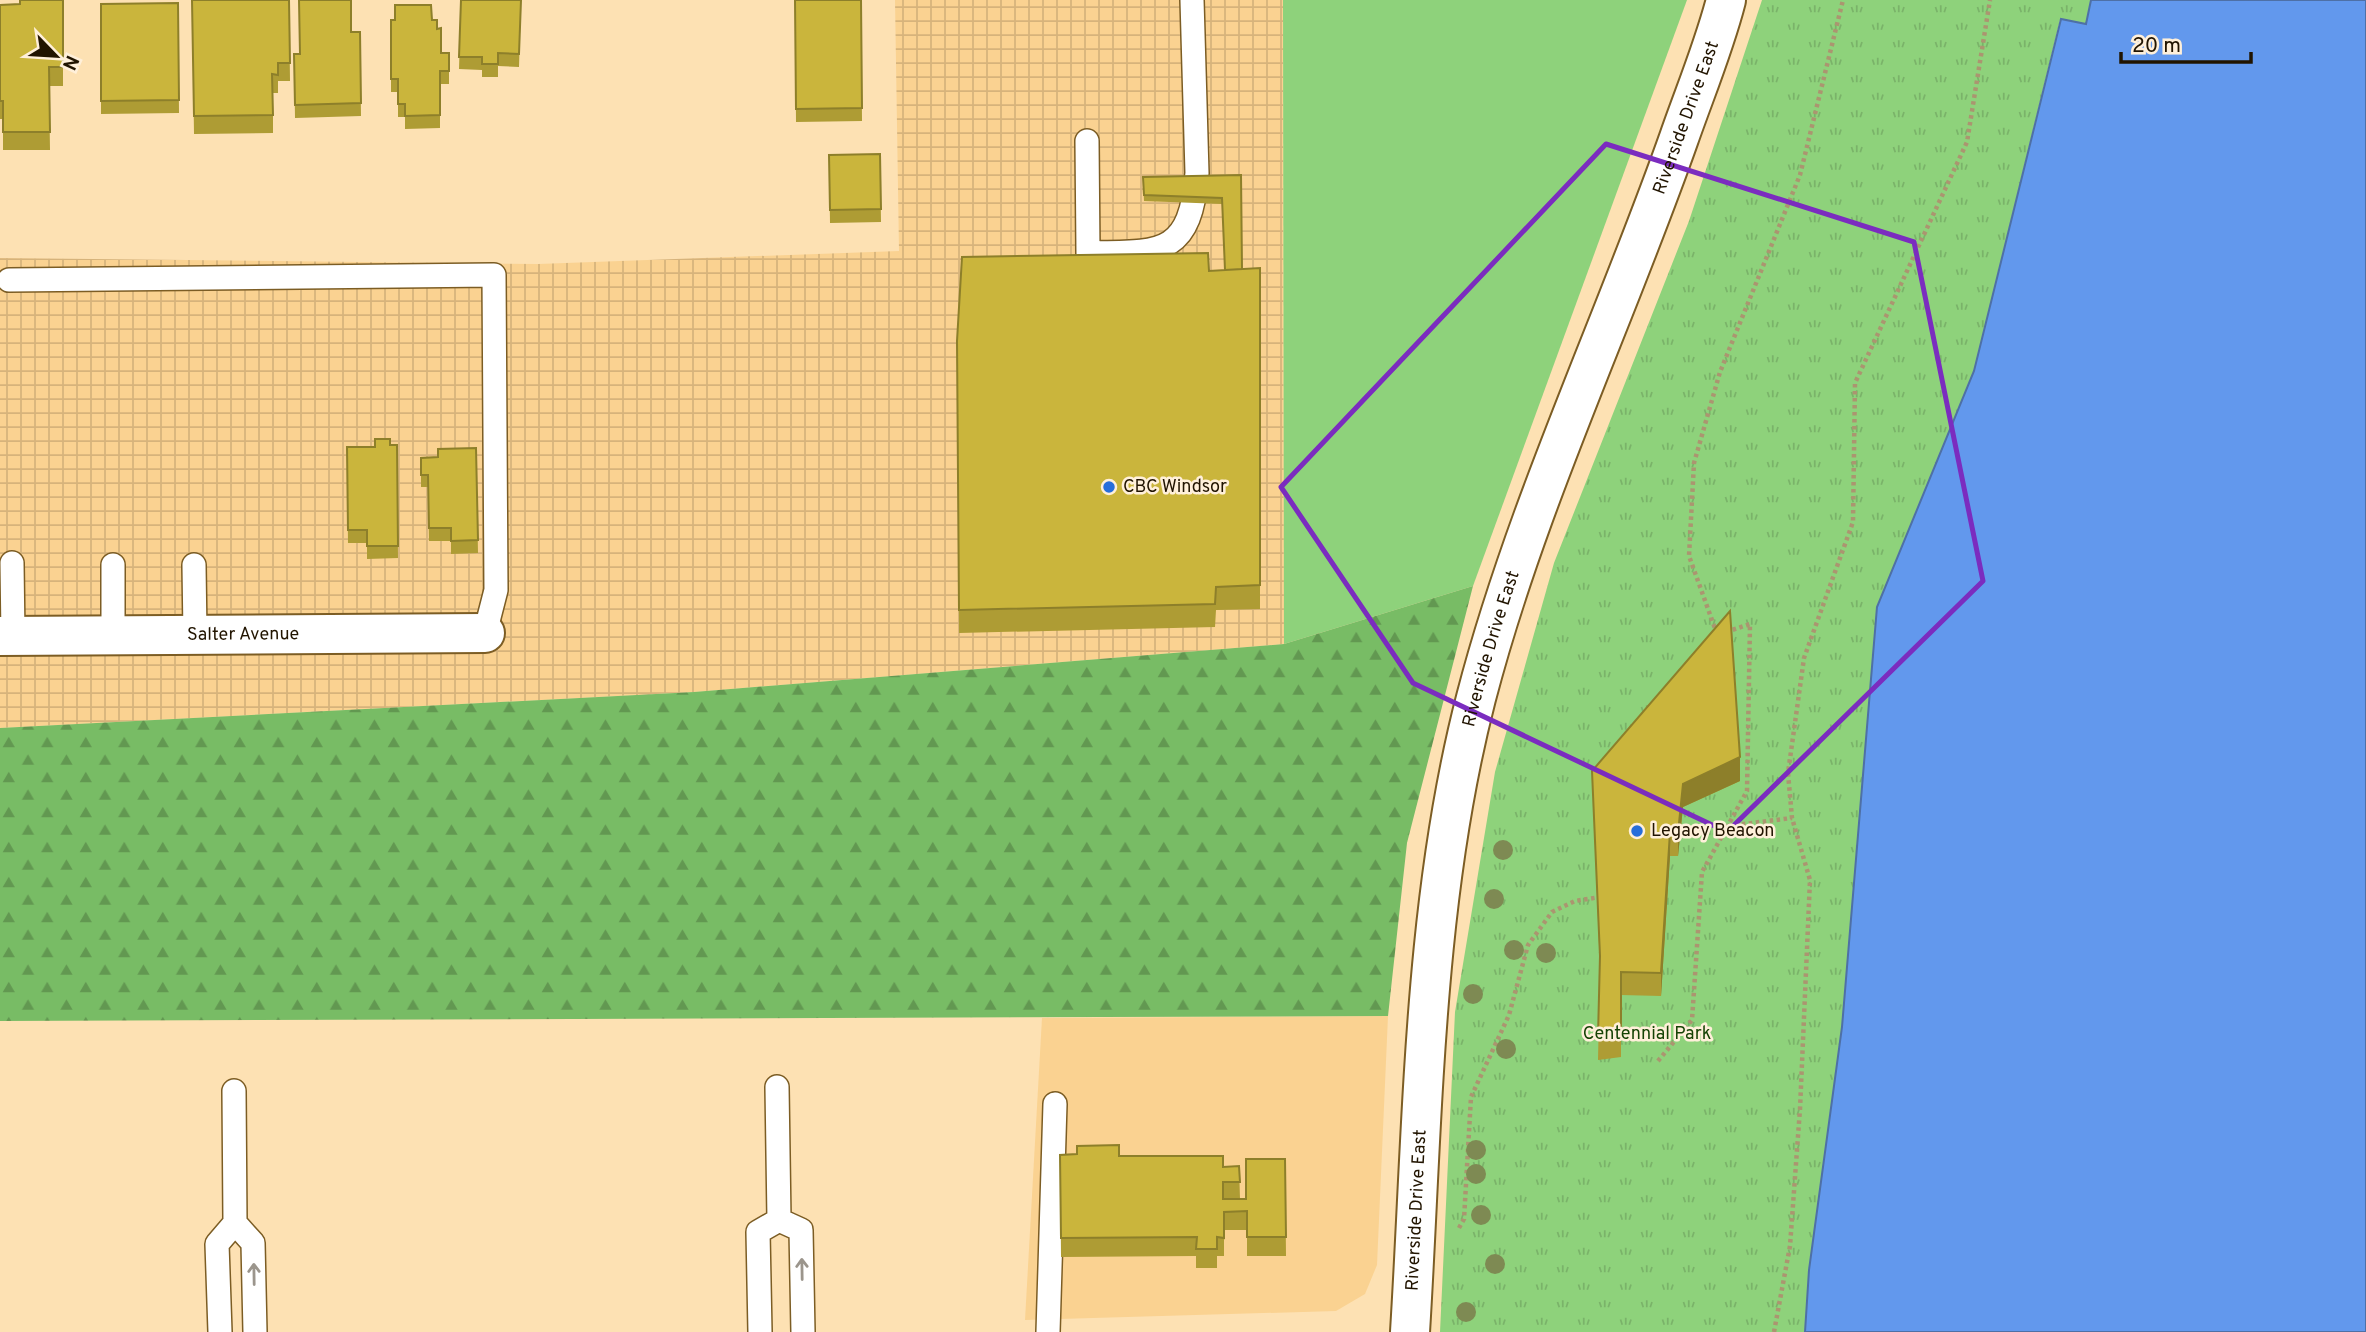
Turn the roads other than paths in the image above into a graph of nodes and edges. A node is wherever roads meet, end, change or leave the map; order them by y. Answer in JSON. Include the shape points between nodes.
{"nodes":[{"id":1,"x":1192,"y":0,"type":"edge"},
{"id":2,"x":1726,"y":0,"type":"edge"},
{"id":3,"x":1087,"y":141,"type":"dead end"},
{"id":4,"x":9,"y":280,"type":"dead end"},
{"id":5,"x":12,"y":563,"type":"dead end"},
{"id":6,"x":113,"y":565,"type":"dead end"},
{"id":7,"x":194,"y":565,"type":"dead end"},
{"id":8,"x":485,"y":633,"type":"joint"},
{"id":9,"x":113,"y":635,"type":"junction"},
{"id":10,"x":195,"y":635,"type":"junction"},
{"id":11,"x":6,"y":636,"type":"edge"},
{"id":12,"x":777,"y":1087,"type":"dead end"},
{"id":13,"x":234,"y":1091,"type":"dead end"},
{"id":14,"x":1055,"y":1104,"type":"dead end"},
{"id":15,"x":779,"y":1220,"type":"junction"},
{"id":16,"x":235,"y":1223,"type":"junction"},
{"id":17,"x":220,"y":1332,"type":"edge"},
{"id":18,"x":255,"y":1332,"type":"edge"},
{"id":19,"x":760,"y":1332,"type":"edge"},
{"id":20,"x":803,"y":1332,"type":"edge"},
{"id":21,"x":1048,"y":1332,"type":"edge"},
{"id":22,"x":1410,"y":1332,"type":"edge"}],
"edges":[{"from":1,"to":3,"type":"lane","via":[[1197,173],[1195,198],[1176,241],[1151,253],[1088,253]]},
{"from":2,"to":22,"type":"main road","name":"Riverside Drive East","via":[[1639,252],[1530,527],[1503,606],[1455,785],[1435,929]]},
{"from":4,"to":8,"type":"lane","via":[[494,275],[496,590]]},
{"from":5,"to":11,"type":"lane"},
{"from":6,"to":9,"type":"lane"},
{"from":7,"to":10,"type":"lane"},
{"from":8,"to":10,"type":"main road","name":"Salter Avenue"},
{"from":9,"to":10,"type":"main road","name":"Salter Avenue"},
{"from":9,"to":11,"type":"main road","name":"Salter Avenue"},
{"from":12,"to":15,"type":"lane"},
{"from":13,"to":16,"type":"lane"},
{"from":14,"to":21,"type":"lane"},
{"from":15,"to":19,"type":"lane","via":[[758,1232]]},
{"from":20,"to":15,"type":"lane","one_way":true,"via":[[801,1230]]},
{"from":16,"to":17,"type":"lane","via":[[217,1244]]},
{"from":18,"to":16,"type":"lane","one_way":true,"via":[[253,1243]]}]}
